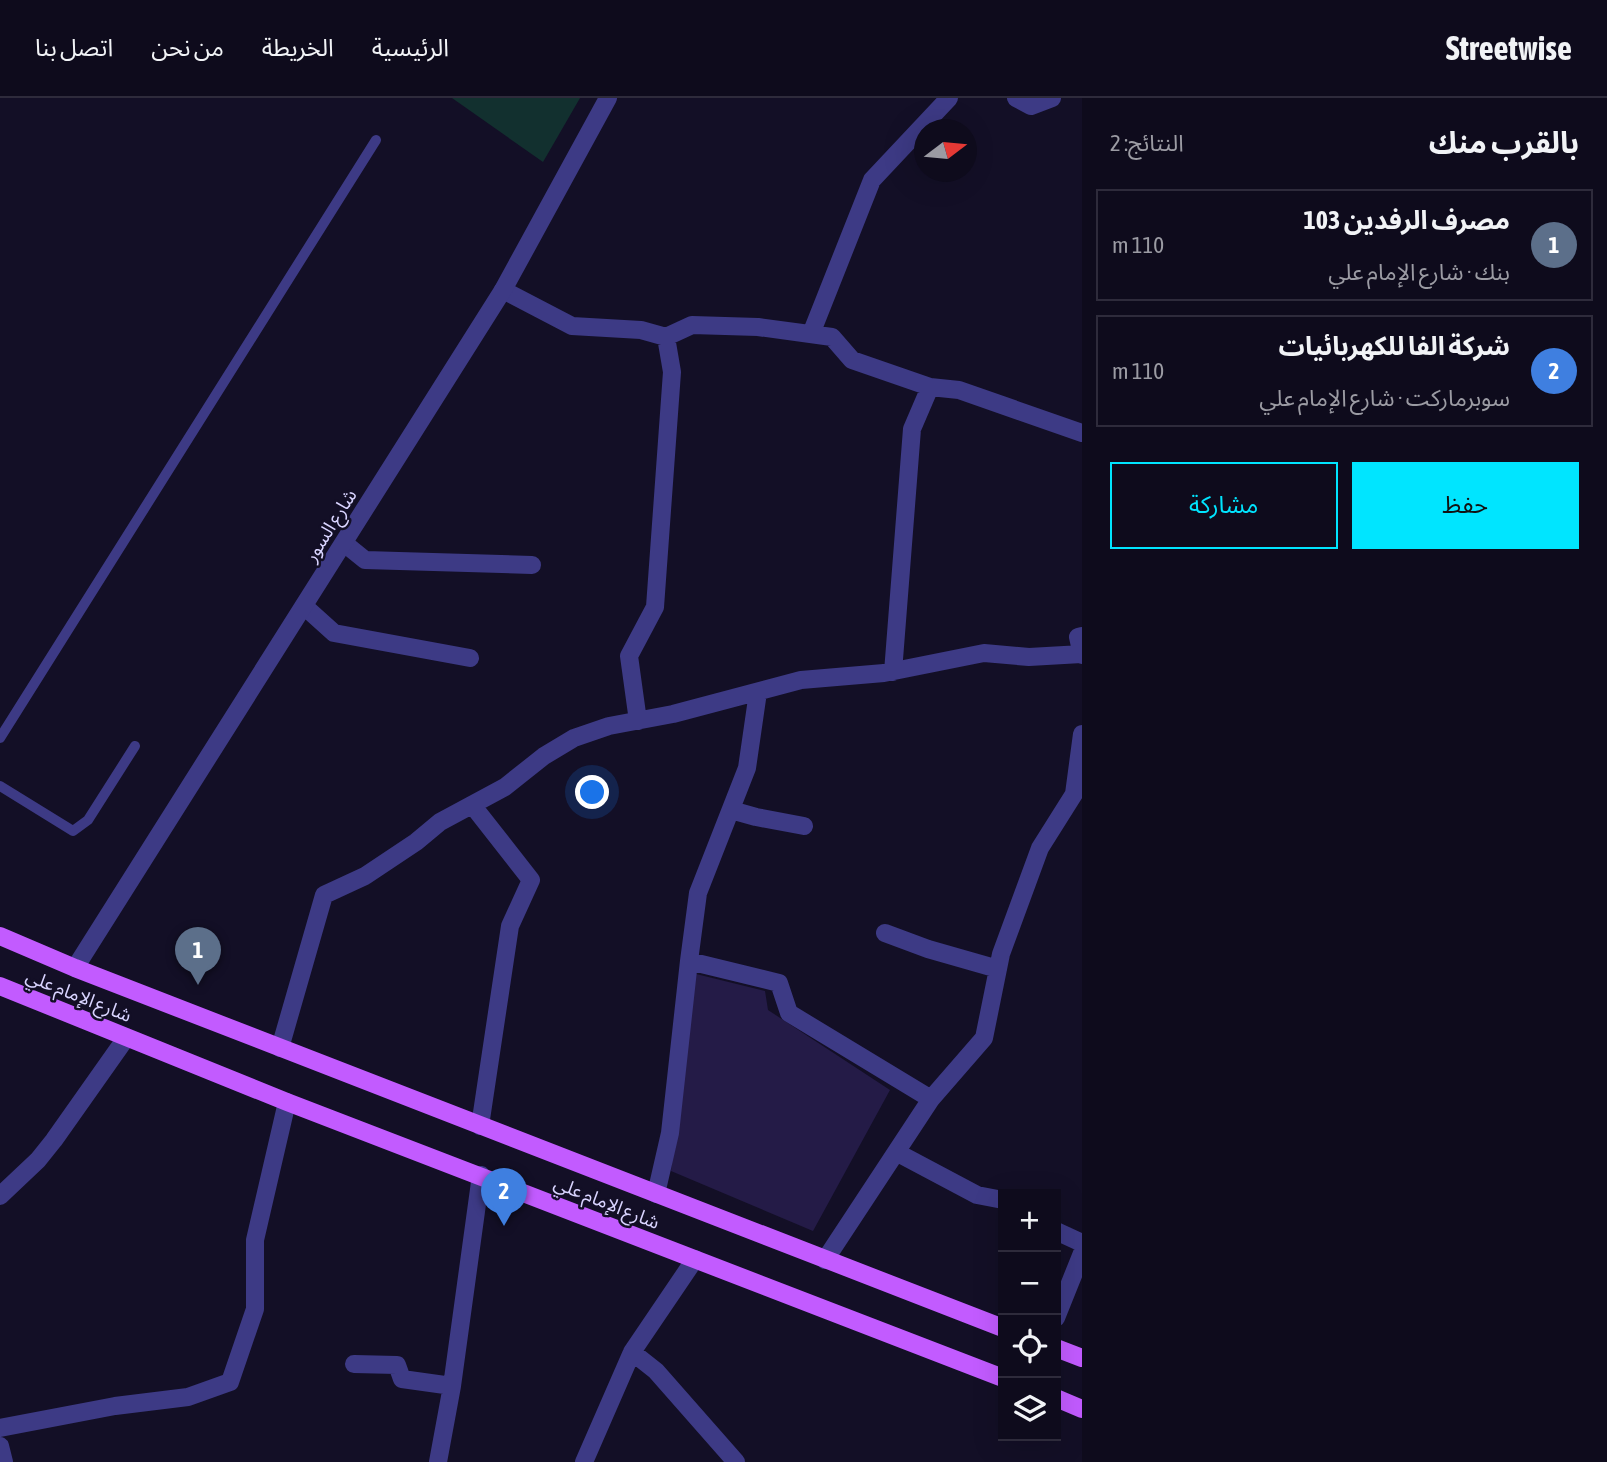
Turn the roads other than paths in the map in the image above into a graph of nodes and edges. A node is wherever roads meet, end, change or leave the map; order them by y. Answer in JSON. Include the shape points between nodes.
{"nodes":[{"id":1,"x":608,"y":98,"type":"edge"},
{"id":2,"x":949,"y":98,"type":"edge"},
{"id":3,"x":1016,"y":98,"type":"edge"},
{"id":4,"x":1052,"y":98,"type":"edge"},
{"id":5,"x":376,"y":140,"type":"dead end"},
{"id":6,"x":503,"y":290,"type":"junction"},
{"id":7,"x":811,"y":334,"type":"junction"},
{"id":8,"x":666,"y":337,"type":"junction"},
{"id":9,"x":930,"y":387,"type":"junction"},
{"id":10,"x":1082,"y":433,"type":"edge"},
{"id":11,"x":344,"y":543,"type":"junction"},
{"id":12,"x":531,"y":565,"type":"dead end"},
{"id":13,"x":304,"y":606,"type":"junction"},
{"id":14,"x":1082,"y":636,"type":"edge"},
{"id":15,"x":1082,"y":655,"type":"edge"},
{"id":16,"x":470,"y":658,"type":"dead end"},
{"id":17,"x":893,"y":672,"type":"junction"},
{"id":18,"x":758,"y":692,"type":"junction"},
{"id":19,"x":638,"y":721,"type":"junction"},
{"id":20,"x":1082,"y":734,"type":"edge"},
{"id":21,"x":0,"y":738,"type":"edge"},
{"id":22,"x":135,"y":746,"type":"dead end"},
{"id":23,"x":0,"y":786,"type":"edge"},
{"id":24,"x":473,"y":806,"type":"junction"},
{"id":25,"x":731,"y":810,"type":"junction"},
{"id":26,"x":804,"y":826,"type":"dead end"},
{"id":27,"x":885,"y":933,"type":"dead end"},
{"id":28,"x":0,"y":936,"type":"edge"},
{"id":29,"x":689,"y":961,"type":"junction"},
{"id":30,"x":75,"y":968,"type":"junction"},
{"id":31,"x":998,"y":968,"type":"junction"},
{"id":32,"x":0,"y":986,"type":"edge"},
{"id":33,"x":126,"y":1038,"type":"junction"},
{"id":34,"x":280,"y":1048,"type":"junction"},
{"id":35,"x":931,"y":1099,"type":"junction"},
{"id":36,"x":288,"y":1101,"type":"junction"},
{"id":37,"x":480,"y":1126,"type":"junction"},
{"id":38,"x":896,"y":1152,"type":"junction"},
{"id":39,"x":481,"y":1175,"type":"junction"},
{"id":40,"x":656,"y":1194,"type":"junction"},
{"id":41,"x":0,"y":1196,"type":"edge"},
{"id":42,"x":998,"y":1199,"type":"edge"},
{"id":43,"x":1061,"y":1233,"type":"edge"},
{"id":44,"x":1082,"y":1243,"type":"edge"},
{"id":45,"x":1082,"y":1253,"type":"edge"},
{"id":46,"x":695,"y":1259,"type":"junction"},
{"id":47,"x":825,"y":1260,"type":"junction"},
{"id":48,"x":1057,"y":1315,"type":"edge"},
{"id":49,"x":998,"y":1326,"type":"edge"},
{"id":50,"x":1061,"y":1350,"type":"edge"},
{"id":51,"x":632,"y":1352,"type":"junction"},
{"id":52,"x":1082,"y":1359,"type":"edge"},
{"id":53,"x":354,"y":1364,"type":"dead end"},
{"id":54,"x":998,"y":1376,"type":"edge"},
{"id":55,"x":452,"y":1386,"type":"junction"},
{"id":56,"x":1061,"y":1400,"type":"edge"},
{"id":57,"x":1082,"y":1409,"type":"edge"},
{"id":58,"x":0,"y":1428,"type":"edge"},
{"id":59,"x":0,"y":1446,"type":"edge"},
{"id":60,"x":4,"y":1462,"type":"edge"},
{"id":61,"x":438,"y":1462,"type":"edge"},
{"id":62,"x":584,"y":1462,"type":"edge"},
{"id":63,"x":736,"y":1462,"type":"edge"}],
"edges":[{"from":1,"to":6,"type":"street","name":"شارع السور"},
{"from":2,"to":7,"type":"street","via":[[872,180]]},
{"from":3,"to":4,"type":"street","via":[[1031,106]]},
{"from":5,"to":21,"type":"lane"},
{"from":6,"to":8,"type":"street","via":[[572,326],[641,330]]},
{"from":6,"to":11,"type":"street","name":"شارع السور"},
{"from":7,"to":8,"type":"street","via":[[692,325]]},
{"from":7,"to":9,"type":"street","via":[[832,337],[852,360]]},
{"from":8,"to":19,"type":"street","via":[[672,372],[655,607],[629,656]]},
{"from":9,"to":10,"type":"street","via":[[959,390]]},
{"from":9,"to":17,"type":"street","via":[[912,429]]},
{"from":11,"to":12,"type":"street","via":[[365,560]]},
{"from":11,"to":13,"type":"street","name":"شارع السور"},
{"from":13,"to":16,"type":"street","via":[[334,633]]},
{"from":13,"to":30,"type":"street","name":"شارع السور"},
{"from":14,"to":15,"type":"street","via":[[1078,637]]},
{"from":15,"to":17,"type":"street","via":[[985,653]]},
{"from":17,"to":18,"type":"street","via":[[801,680]]},
{"from":18,"to":19,"type":"street"},
{"from":18,"to":25,"type":"street","via":[[747,768]]},
{"from":19,"to":24,"type":"street","via":[[574,738]]},
{"from":20,"to":31,"type":"street","via":[[1074,794],[1040,848]]},
{"from":22,"to":23,"type":"lane","via":[[88,820],[73,831]]},
{"from":24,"to":34,"type":"street","via":[[440,822],[365,876],[324,895]]},
{"from":24,"to":37,"type":"street","via":[[531,880],[510,926]]},
{"from":25,"to":26,"type":"street"},
{"from":25,"to":29,"type":"street","via":[[698,892]]},
{"from":27,"to":31,"type":"street"},
{"from":28,"to":30,"type":"main road","name":"شارع الإمام علي"},
{"from":29,"to":35,"type":"street","via":[[779,983],[789,1013]]},
{"from":29,"to":40,"type":"street","via":[[670,1133]]},
{"from":30,"to":34,"type":"main road","name":"شارع الإمام علي"},
{"from":31,"to":35,"type":"street","via":[[984,1038]]},
{"from":32,"to":33,"type":"main road","name":"شارع الإمام علي"},
{"from":33,"to":36,"type":"main road","name":"شارع الإمام علي"},
{"from":33,"to":41,"type":"street","via":[[54,1140]]},
{"from":34,"to":37,"type":"main road","name":"شارع الإمام علي"},
{"from":35,"to":38,"type":"street"},
{"from":36,"to":39,"type":"main road","name":"شارع الإمام علي"},
{"from":36,"to":58,"type":"street","via":[[255,1240],[255,1309],[230,1382],[188,1397]]},
{"from":37,"to":40,"type":"main road","name":"شارع الإمام علي"},
{"from":38,"to":42,"type":"street","via":[[977,1195]]},
{"from":38,"to":47,"type":"street"},
{"from":39,"to":46,"type":"main road","name":"شارع الإمام علي"},
{"from":39,"to":55,"type":"street"},
{"from":40,"to":47,"type":"main road","name":"شارع الإمام علي"},
{"from":43,"to":44,"type":"street"},
{"from":45,"to":48,"type":"street"},
{"from":46,"to":51,"type":"street"},
{"from":46,"to":54,"type":"main road","name":"شارع الإمام علي"},
{"from":47,"to":49,"type":"main road","name":"شارع الإمام علي"},
{"from":50,"to":52,"type":"main road"},
{"from":51,"to":62,"type":"street"},
{"from":51,"to":63,"type":"street","via":[[656,1371]]},
{"from":53,"to":55,"type":"street","via":[[397,1364],[402,1379]]},
{"from":55,"to":61,"type":"street"},
{"from":56,"to":57,"type":"main road"},
{"from":59,"to":60,"type":"street"}]}
